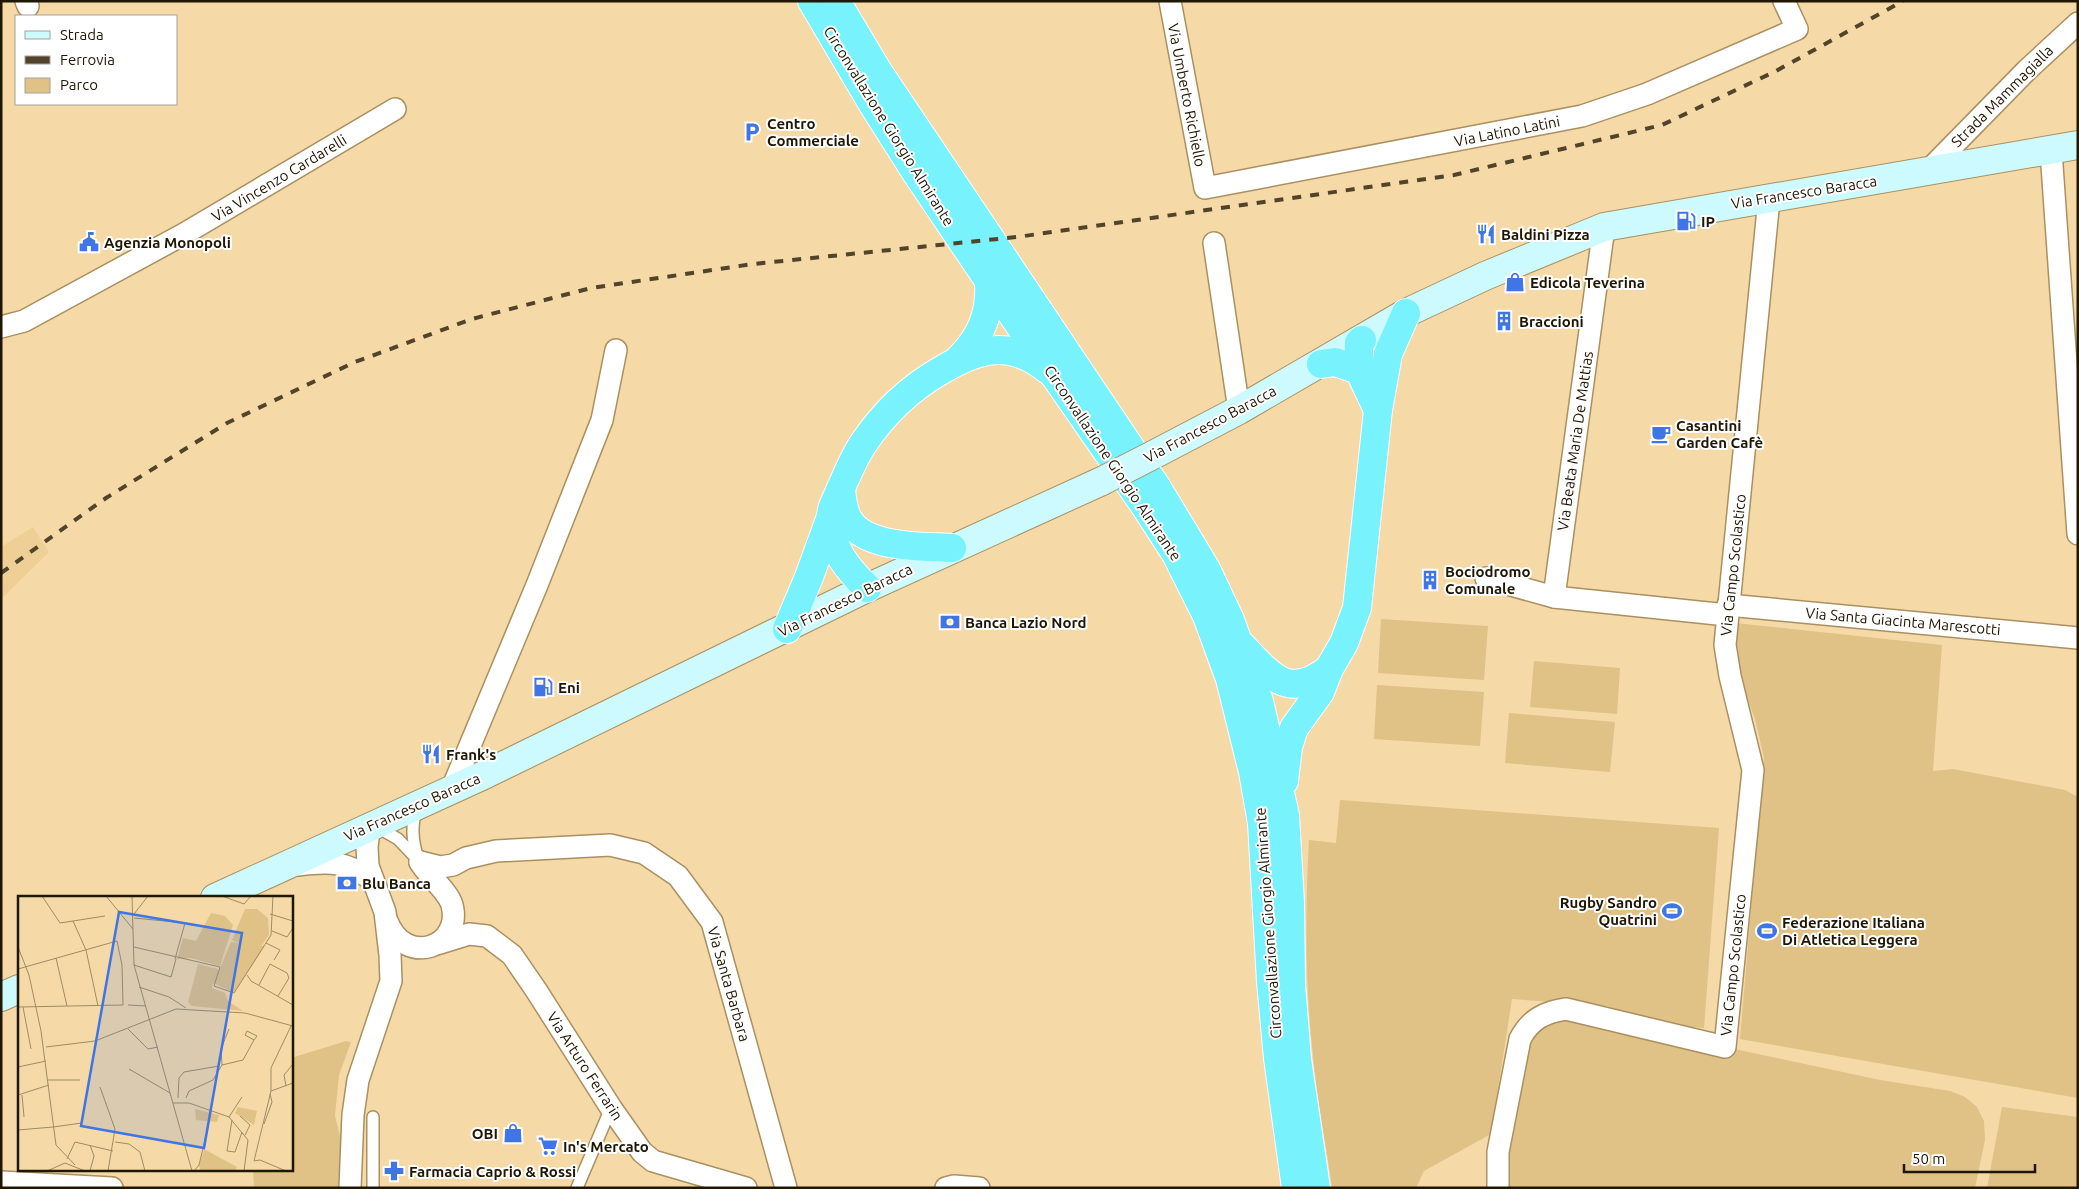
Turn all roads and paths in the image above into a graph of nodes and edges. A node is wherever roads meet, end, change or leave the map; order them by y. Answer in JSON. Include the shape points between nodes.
{"nodes":[{"id":1,"x":812,"y":1,"type":"edge"},
{"id":2,"x":836,"y":1,"type":"edge"},
{"id":3,"x":1170,"y":1,"type":"edge"},
{"id":4,"x":1784,"y":1,"type":"edge"},
{"id":5,"x":2078,"y":23,"type":"edge"},
{"id":6,"x":395,"y":109,"type":"dead end"},
{"id":7,"x":2078,"y":146,"type":"edge"},
{"id":8,"x":2051,"y":151,"type":"junction"},
{"id":9,"x":1928,"y":171,"type":"junction"},
{"id":10,"x":1205,"y":188,"type":"joint"},
{"id":11,"x":1769,"y":199,"type":"junction"},
{"id":12,"x":1604,"y":226,"type":"junction"},
{"id":13,"x":1214,"y":243,"type":"dead end"},
{"id":14,"x":989,"y":281,"type":"junction"},
{"id":15,"x":1406,"y":314,"type":"joint"},
{"id":16,"x":1,"y":327,"type":"edge"},
{"id":17,"x":1375,"y":343,"type":"junction"},
{"id":18,"x":616,"y":350,"type":"dead end"},
{"id":19,"x":960,"y":358,"type":"junction"},
{"id":20,"x":1321,"y":364,"type":"junction"},
{"id":21,"x":1359,"y":370,"type":"junction"},
{"id":22,"x":1059,"y":382,"type":"junction"},
{"id":23,"x":1239,"y":410,"type":"junction"},
{"id":24,"x":1378,"y":410,"type":"junction"},
{"id":25,"x":842,"y":522,"type":"junction"},
{"id":26,"x":2078,"y":534,"type":"edge"},
{"id":27,"x":952,"y":548,"type":"junction"},
{"id":28,"x":1486,"y":578,"type":"dead end"},
{"id":29,"x":867,"y":588,"type":"junction"},
{"id":30,"x":1554,"y":597,"type":"junction"},
{"id":31,"x":1727,"y":610,"type":"junction"},
{"id":32,"x":786,"y":629,"type":"junction"},
{"id":33,"x":2078,"y":638,"type":"edge"},
{"id":34,"x":1238,"y":642,"type":"junction"},
{"id":35,"x":1329,"y":669,"type":"junction"},
{"id":36,"x":451,"y":791,"type":"junction"},
{"id":37,"x":418,"y":805,"type":"junction"},
{"id":38,"x":1285,"y":815,"type":"junction"},
{"id":39,"x":371,"y":825,"type":"junction"},
{"id":40,"x":420,"y":862,"type":"junction"},
{"id":41,"x":278,"y":868,"type":"junction"},
{"id":42,"x":373,"y":880,"type":"junction"},
{"id":43,"x":219,"y":896,"type":"edge"},
{"id":44,"x":387,"y":920,"type":"junction"},
{"id":45,"x":432,"y":945,"type":"junction"},
{"id":46,"x":391,"y":981,"type":"junction"},
{"id":47,"x":18,"y":989,"type":"edge"},
{"id":48,"x":1,"y":997,"type":"edge"},
{"id":49,"x":611,"y":1108,"type":"junction"},
{"id":50,"x":373,"y":1118,"type":"dead end"},
{"id":51,"x":1,"y":1182,"type":"edge"},
{"id":52,"x":112,"y":1188,"type":"edge"},
{"id":53,"x":350,"y":1188,"type":"edge"},
{"id":54,"x":373,"y":1188,"type":"edge"},
{"id":55,"x":577,"y":1188,"type":"edge"},
{"id":56,"x":746,"y":1188,"type":"edge"},
{"id":57,"x":786,"y":1188,"type":"edge"},
{"id":58,"x":946,"y":1188,"type":"edge"},
{"id":59,"x":979,"y":1188,"type":"edge"},
{"id":60,"x":1296,"y":1188,"type":"edge"},
{"id":61,"x":1316,"y":1188,"type":"edge"},
{"id":62,"x":1498,"y":1188,"type":"edge"}],
"edges":[{"from":1,"to":14,"type":"highway","name":"Circonvallazione Giorgio Almirante","via":[[872,103]]},
{"from":2,"to":34,"type":"highway","name":"Circonvallazione Giorgio Almirante","via":[[892,93],[1156,486],[1206,569]]},
{"from":3,"to":10,"type":"street","name":"Via Umberto Richiello"},
{"from":4,"to":10,"type":"street","name":"Via Latino Latini","via":[[1797,30],[1647,94],[1582,116]]},
{"from":5,"to":9,"type":"street","name":"Strada Mammagialla"},
{"from":6,"to":16,"type":"street","name":"Via Vincenzo Cardarelli","via":[[175,239],[24,321]]},
{"from":7,"to":8,"type":"main road","name":"Via Francesco Baracca"},
{"from":8,"to":9,"type":"main road","name":"Via Francesco Baracca"},
{"from":8,"to":26,"type":"street"},
{"from":9,"to":11,"type":"main road","name":"Via Francesco Baracca"},
{"from":11,"to":12,"type":"main road","name":"Via Francesco Baracca"},
{"from":11,"to":31,"type":"street","name":"Via Campo Scolastico"},
{"from":12,"to":15,"type":"main road","name":"Via Francesco Baracca","via":[[1485,276]]},
{"from":12,"to":30,"type":"street","name":"Via Beata Maria De Mattias"},
{"from":13,"to":23,"type":"street"},
{"from":14,"to":19,"type":"highway","via":[[989,304],[983,327]]},
{"from":14,"to":22,"type":"highway","name":"Circonvallazione Giorgio Almirante"},
{"from":15,"to":17,"type":"highway"},
{"from":17,"to":20,"type":"main road","name":"Via Francesco Baracca"},
{"from":17,"to":21,"type":"highway","via":[[1359,343]]},
{"from":17,"to":24,"type":"highway"},
{"from":18,"to":36,"type":"street","via":[[602,420]]},
{"from":19,"to":22,"type":"highway","via":[[992,350],[1016,352],[1040,363]]},
{"from":19,"to":25,"type":"highway","via":[[899,400],[863,443],[835,498]]},
{"from":20,"to":21,"type":"highway","via":[[1335,362]]},
{"from":20,"to":23,"type":"main road","name":"Via Francesco Baracca"},
{"from":21,"to":24,"type":"highway"},
{"from":22,"to":60,"type":"highway","name":"Circonvallazione Giorgio Almirante","via":[[1176,554],[1207,616],[1230,679],[1262,823],[1278,1058]]},
{"from":23,"to":27,"type":"main road","name":"Via Francesco Baracca","bridge":true,"via":[[1102,482]]},
{"from":24,"to":35,"type":"highway","via":[[1357,608],[1344,643]]},
{"from":25,"to":27,"type":"highway","via":[[884,542]]},
{"from":25,"to":29,"type":"highway","via":[[833,541],[850,571]]},
{"from":25,"to":32,"type":"highway","via":[[812,570]]},
{"from":27,"to":29,"type":"main road","name":"Via Francesco Baracca"},
{"from":28,"to":30,"type":"street"},
{"from":29,"to":32,"type":"main road","name":"Via Francesco Baracca"},
{"from":30,"to":31,"type":"street"},
{"from":31,"to":33,"type":"street","name":"Via Santa Giacinta Marescotti"},
{"from":31,"to":62,"type":"street","name":"Via Campo Scolastico","via":[[1726,653],[1753,770],[1725,1047],[1566,1009],[1537,1018],[1520,1039],[1498,1152]]},
{"from":32,"to":36,"type":"main road","name":"Via Francesco Baracca"},
{"from":34,"to":35,"type":"highway","via":[[1280,682],[1302,683]]},
{"from":34,"to":38,"type":"highway","name":"Circonvallazione Giorgio Almirante","via":[[1259,701]]},
{"from":35,"to":38,"type":"highway","via":[[1320,692],[1294,728],[1288,747]]},
{"from":36,"to":37,"type":"main road","name":"Via Francesco Baracca"},
{"from":37,"to":39,"type":"main road","name":"Via Francesco Baracca"},
{"from":37,"to":40,"type":"lane","via":[[413,839]]},
{"from":38,"to":61,"type":"highway","name":"Circonvallazione Giorgio Almirante","via":[[1297,1058]]},
{"from":39,"to":40,"type":"lane","via":[[398,839]]},
{"from":39,"to":41,"type":"main road","name":"Via Francesco Baracca"},
{"from":39,"to":42,"type":"street","via":[[367,853]]},
{"from":40,"to":45,"type":"street","via":[[449,896],[452,905],[451,924]]},
{"from":40,"to":57,"type":"street","name":"Via Santa Barbara","via":[[440,867],[496,851],[610,845],[644,852],[678,876],[712,922]]},
{"from":41,"to":42,"type":"street","via":[[329,862],[350,867]]},
{"from":41,"to":43,"type":"main road","name":"Via Francesco Baracca"},
{"from":42,"to":44,"type":"street"},
{"from":44,"to":45,"type":"street","via":[[396,938],[414,947]]},
{"from":44,"to":46,"type":"street"},
{"from":45,"to":46,"type":"street"},
{"from":45,"to":49,"type":"street","name":"Via Arturo Ferrarin","via":[[469,934],[487,936],[512,955]]},
{"from":46,"to":53,"type":"street","via":[[358,1080]]},
{"from":47,"to":48,"type":"main road"},
{"from":49,"to":55,"type":"lane"},
{"from":49,"to":56,"type":"street","name":"Via Arturo Ferrarin","via":[[642,1152],[653,1161]]},
{"from":50,"to":54,"type":"lane"},
{"from":51,"to":52,"type":"street"},
{"from":58,"to":59,"type":"street"}]}
